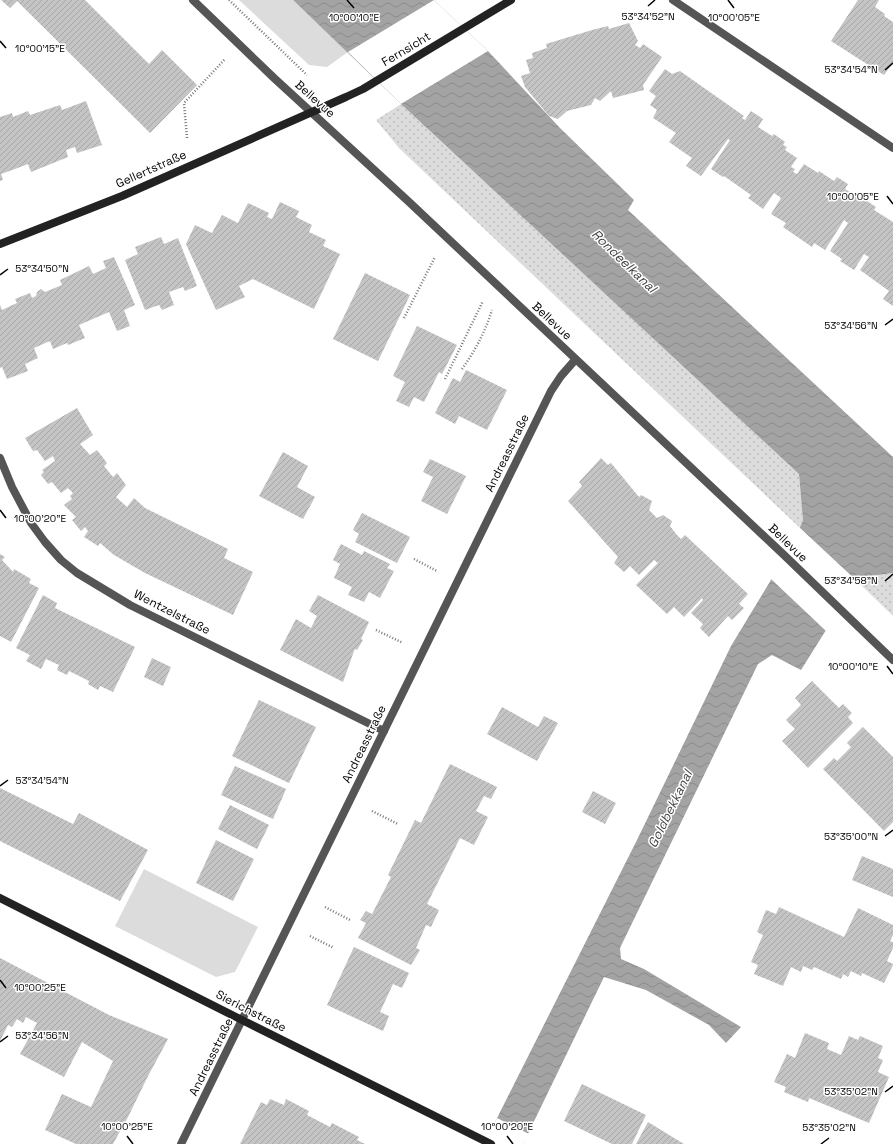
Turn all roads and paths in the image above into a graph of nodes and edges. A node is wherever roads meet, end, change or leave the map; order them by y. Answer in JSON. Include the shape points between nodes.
{"nodes":[{"id":1,"x":193,"y":0,"type":"edge"},
{"id":2,"x":229,"y":0,"type":"edge"},
{"id":3,"x":511,"y":0,"type":"edge"},
{"id":4,"x":673,"y":0,"type":"edge"},
{"id":5,"x":225,"y":59,"type":"dead end"},
{"id":6,"x":307,"y":75,"type":"dead end"},
{"id":7,"x":311,"y":112,"type":"junction"},
{"id":8,"x":187,"y":138,"type":"dead end"},
{"id":9,"x":893,"y":148,"type":"edge"},
{"id":10,"x":0,"y":244,"type":"edge"},
{"id":11,"x":435,"y":257,"type":"dead end"},
{"id":12,"x":483,"y":301,"type":"dead end"},
{"id":13,"x":492,"y":310,"type":"dead end"},
{"id":14,"x":404,"y":318,"type":"dead end"},
{"id":15,"x":575,"y":360,"type":"junction"},
{"id":16,"x":462,"y":369,"type":"dead end"},
{"id":17,"x":445,"y":379,"type":"dead end"},
{"id":18,"x":0,"y":458,"type":"edge"},
{"id":19,"x":414,"y":559,"type":"dead end"},
{"id":20,"x":438,"y":571,"type":"dead end"},
{"id":21,"x":376,"y":630,"type":"dead end"},
{"id":22,"x":403,"y":643,"type":"dead end"},
{"id":23,"x":893,"y":660,"type":"edge"},
{"id":24,"x":384,"y":731,"type":"junction"},
{"id":25,"x":372,"y":811,"type":"dead end"},
{"id":26,"x":398,"y":824,"type":"dead end"},
{"id":27,"x":0,"y":898,"type":"edge"},
{"id":28,"x":325,"y":907,"type":"dead end"},
{"id":29,"x":350,"y":920,"type":"dead end"},
{"id":30,"x":310,"y":936,"type":"dead end"},
{"id":31,"x":334,"y":948,"type":"dead end"},
{"id":32,"x":242,"y":1020,"type":"junction"},
{"id":33,"x":488,"y":1142,"type":"edge"},
{"id":34,"x":181,"y":1144,"type":"edge"}],
"edges":[{"from":1,"to":7,"type":"street","name":"Bellevue"},
{"from":2,"to":6,"type":"path"},
{"from":3,"to":7,"type":"street","name":"Fernsicht","via":[[377,80]]},
{"from":4,"to":9,"type":"street"},
{"from":5,"to":8,"type":"path","via":[[184,103]]},
{"from":7,"to":10,"type":"street","name":"Gellertstraße","via":[[122,196]]},
{"from":7,"to":15,"type":"street","name":"Bellevue"},
{"from":11,"to":14,"type":"path"},
{"from":12,"to":17,"type":"path"},
{"from":13,"to":16,"type":"path","via":[[474,353]]},
{"from":15,"to":23,"type":"street","name":"Bellevue"},
{"from":15,"to":24,"type":"street","name":"Andreasstraße","via":[[551,392]]},
{"from":18,"to":24,"type":"street","name":"Wentzelstraße","via":[[31,523],[61,560],[77,574],[130,605]]},
{"from":19,"to":20,"type":"path"},
{"from":21,"to":22,"type":"path"},
{"from":24,"to":32,"type":"street","name":"Andreasstraße"},
{"from":25,"to":26,"type":"path"},
{"from":27,"to":32,"type":"street","name":"Sierichstraße"},
{"from":28,"to":29,"type":"path"},
{"from":30,"to":31,"type":"path"},
{"from":32,"to":33,"type":"street","name":"Sierichstraße"},
{"from":32,"to":34,"type":"street","name":"Andreasstraße"}]}
